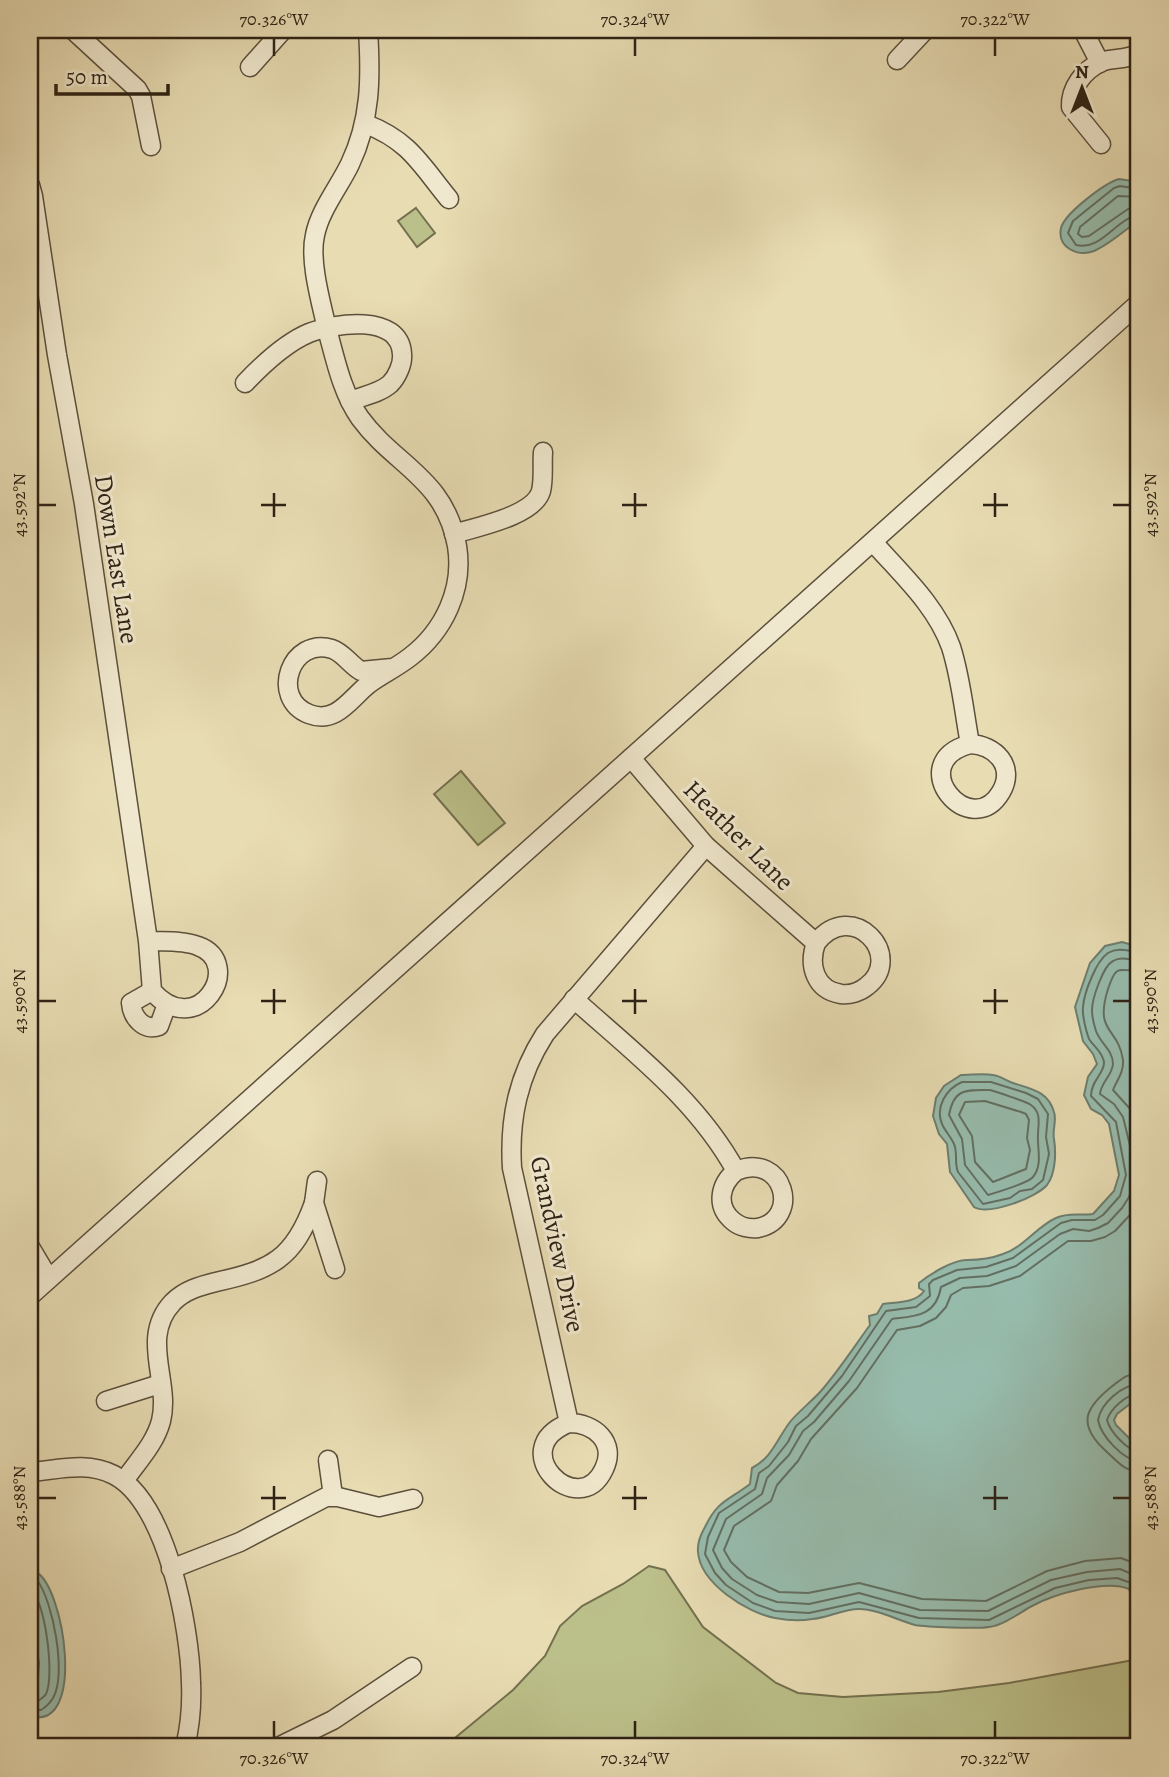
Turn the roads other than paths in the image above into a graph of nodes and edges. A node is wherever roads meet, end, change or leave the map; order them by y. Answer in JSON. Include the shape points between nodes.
{"nodes":[{"id":1,"x":73,"y":30,"type":"edge"},
{"id":2,"x":283,"y":30,"type":"edge"},
{"id":3,"x":368,"y":30,"type":"edge"},
{"id":4,"x":925,"y":30,"type":"edge"},
{"id":5,"x":1083,"y":30,"type":"edge"},
{"id":6,"x":1139,"y":53,"type":"edge"},
{"id":7,"x":897,"y":60,"type":"dead end"},
{"id":8,"x":1100,"y":63,"type":"junction"},
{"id":9,"x":250,"y":67,"type":"dead end"},
{"id":10,"x":366,"y":124,"type":"junction"},
{"id":11,"x":1101,"y":144,"type":"dead end"},
{"id":12,"x":151,"y":146,"type":"dead end"},
{"id":13,"x":30,"y":185,"type":"edge"},
{"id":14,"x":449,"y":200,"type":"dead end"},
{"id":15,"x":1139,"y":303,"type":"edge"},
{"id":16,"x":327,"y":329,"type":"junction"},
{"id":17,"x":245,"y":383,"type":"dead end"},
{"id":18,"x":350,"y":401,"type":"junction"},
{"id":19,"x":543,"y":452,"type":"dead end"},
{"id":20,"x":454,"y":534,"type":"junction"},
{"id":21,"x":873,"y":542,"type":"junction"},
{"id":22,"x":392,"y":668,"type":"junction"},
{"id":23,"x":970,"y":744,"type":"dead end"},
{"id":24,"x":631,"y":758,"type":"junction"},
{"id":25,"x":706,"y":846,"type":"junction"},
{"id":26,"x":148,"y":941,"type":"junction"},
{"id":27,"x":816,"y":943,"type":"dead end"},
{"id":28,"x":152,"y":991,"type":"junction"},
{"id":29,"x":573,"y":999,"type":"junction"},
{"id":30,"x":167,"y":1004,"type":"junction"},
{"id":31,"x":736,"y":1171,"type":"dead end"},
{"id":32,"x":317,"y":1181,"type":"dead end"},
{"id":33,"x":314,"y":1203,"type":"junction"},
{"id":34,"x":30,"y":1247,"type":"edge"},
{"id":35,"x":335,"y":1269,"type":"dead end"},
{"id":36,"x":49,"y":1279,"type":"junction"},
{"id":37,"x":30,"y":1296,"type":"edge"},
{"id":38,"x":160,"y":1384,"type":"junction"},
{"id":39,"x":106,"y":1401,"type":"dead end"},
{"id":40,"x":569,"y":1423,"type":"dead end"},
{"id":41,"x":328,"y":1460,"type":"dead end"},
{"id":42,"x":30,"y":1472,"type":"edge"},
{"id":43,"x":124,"y":1480,"type":"junction"},
{"id":44,"x":333,"y":1496,"type":"junction"},
{"id":45,"x":413,"y":1499,"type":"dead end"},
{"id":46,"x":171,"y":1569,"type":"junction"},
{"id":47,"x":412,"y":1667,"type":"dead end"},
{"id":48,"x":185,"y":1747,"type":"edge"},
{"id":49,"x":278,"y":1747,"type":"edge"}],
"edges":[{"from":1,"to":12,"type":"street","via":[[137,89]]},
{"from":2,"to":9,"type":"street"},
{"from":3,"to":10,"type":"street","via":[[371,80]]},
{"from":4,"to":7,"type":"street"},
{"from":5,"to":8,"type":"street"},
{"from":6,"to":8,"type":"street"},
{"from":8,"to":11,"type":"street","via":[[1080,78],[1071,107]]},
{"from":10,"to":14,"type":"street","via":[[397,138]]},
{"from":10,"to":16,"type":"street","via":[[315,234],[313,254]]},
{"from":13,"to":26,"type":"street","name":"Down East Lane","via":[[84,504]]},
{"from":15,"to":21,"type":"street"},
{"from":16,"to":17,"type":"street","via":[[301,337]]},
{"from":16,"to":18,"type":"street"},
{"from":16,"to":18,"type":"street","via":[[377,326],[393,334],[401,347],[401,363],[393,381]]},
{"from":18,"to":20,"type":"street","via":[[376,436],[428,483]]},
{"from":19,"to":20,"type":"street","via":[[541,489],[533,503],[510,516]]},
{"from":20,"to":22,"type":"street","via":[[458,574],[449,609],[429,639]]},
{"from":21,"to":23,"type":"street","via":[[939,621],[956,666]]},
{"from":21,"to":24,"type":"street"},
{"from":22,"to":22,"type":"street","via":[[361,671],[332,649],[316,648],[292,663],[288,690],[300,709],[327,716],[346,707]]},
{"from":24,"to":25,"type":"street","name":"Heather Lane"},
{"from":24,"to":36,"type":"street"},
{"from":25,"to":27,"type":"street","name":"Heather Lane"},
{"from":25,"to":29,"type":"street","name":"Grandview Drive"},
{"from":26,"to":28,"type":"street","name":"Down East Lane"},
{"from":26,"to":30,"type":"street","via":[[198,946],[210,954],[217,967],[217,985],[206,1000],[184,1008]]},
{"from":28,"to":30,"type":"street"},
{"from":28,"to":30,"type":"street","via":[[131,1003],[145,1027],[159,1026]]},
{"from":29,"to":31,"type":"street","via":[[688,1101]]},
{"from":29,"to":40,"type":"street","name":"Grandview Drive","via":[[544,1034],[525,1070],[511,1149]]},
{"from":32,"to":33,"type":"street"},
{"from":33,"to":35,"type":"street"},
{"from":33,"to":38,"type":"street","via":[[294,1241],[274,1264],[191,1289],[173,1302],[157,1337]]},
{"from":34,"to":36,"type":"street"},
{"from":36,"to":37,"type":"street"},
{"from":38,"to":39,"type":"street"},
{"from":38,"to":43,"type":"street","via":[[162,1419]]},
{"from":41,"to":44,"type":"street"},
{"from":42,"to":43,"type":"street","via":[[78,1466],[100,1469]]},
{"from":43,"to":46,"type":"street","via":[[143,1500]]},
{"from":44,"to":45,"type":"street","via":[[379,1507]]},
{"from":44,"to":46,"type":"street","via":[[214,1554]]},
{"from":46,"to":48,"type":"street","via":[[190,1655]]},
{"from":47,"to":49,"type":"street","via":[[333,1720]]}]}
